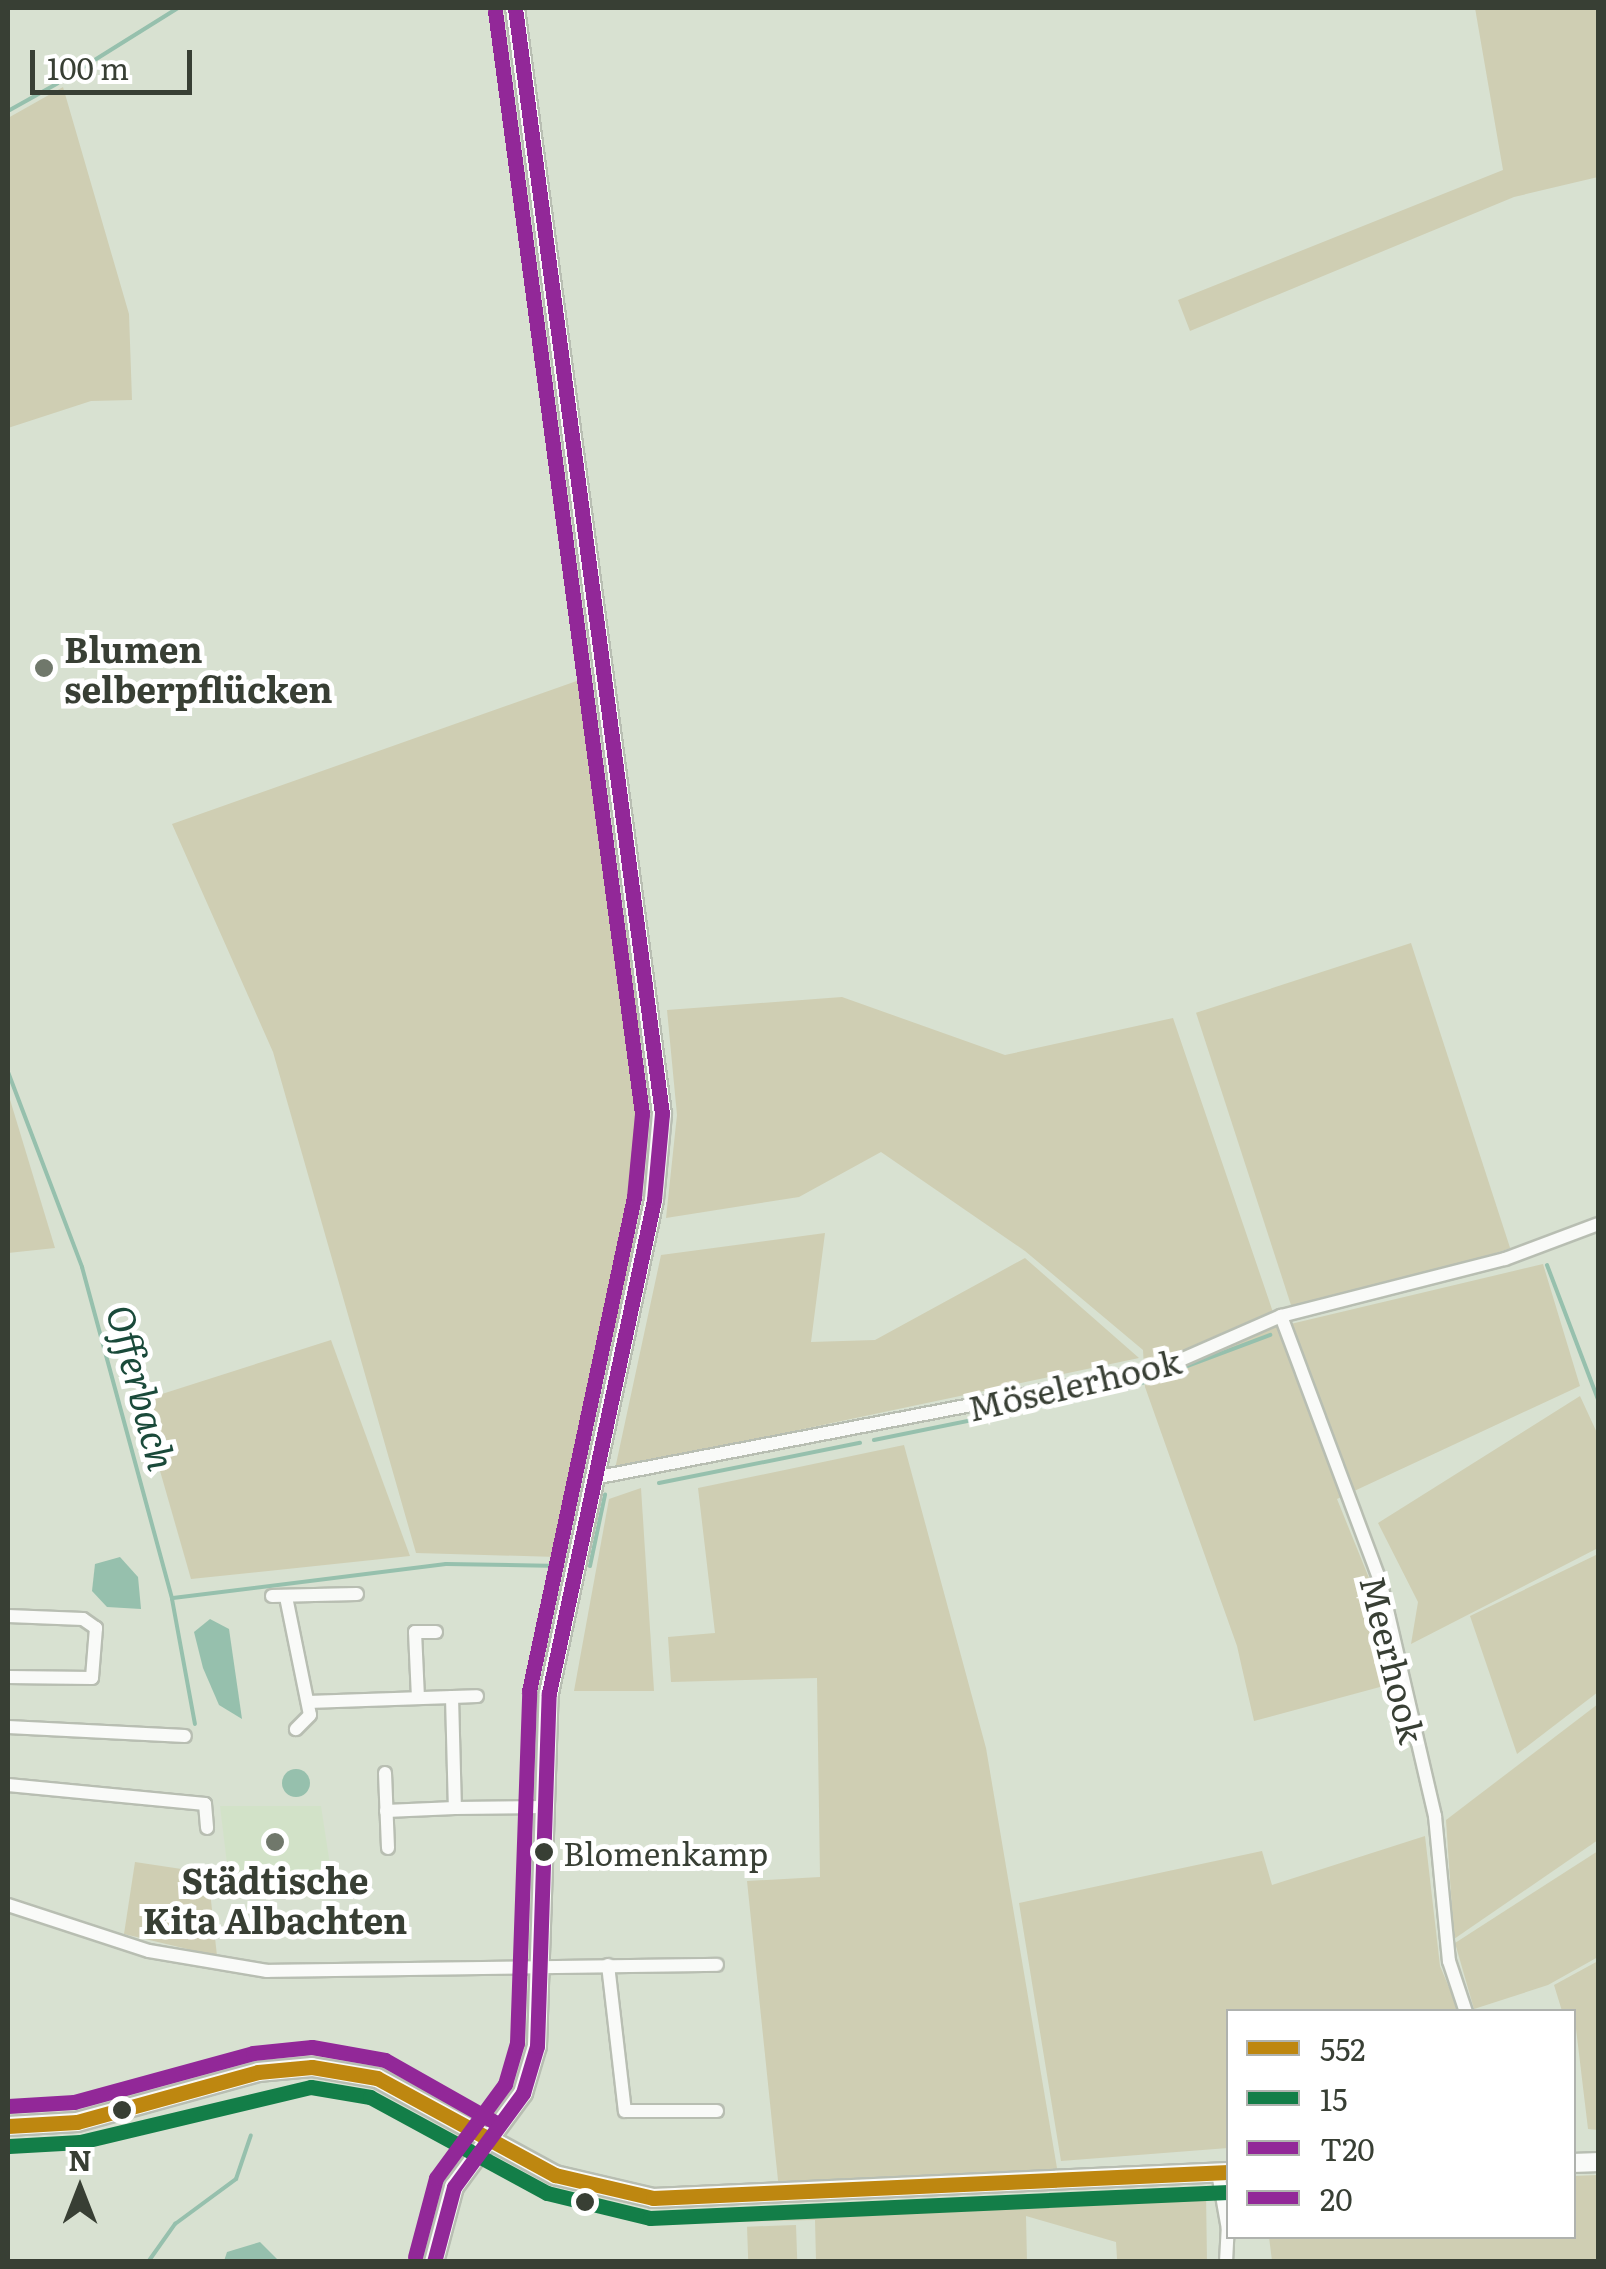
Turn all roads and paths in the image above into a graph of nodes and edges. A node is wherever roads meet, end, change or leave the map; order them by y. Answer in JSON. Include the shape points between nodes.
{"nodes":[{"id":1,"x":515,"y":8,"type":"edge"},
{"id":2,"x":1598,"y":1224,"type":"edge"},
{"id":3,"x":1282,"y":1316,"type":"junction"},
{"id":4,"x":594,"y":1478,"type":"junction"},
{"id":5,"x":357,"y":1594,"type":"dead end"},
{"id":6,"x":8,"y":1616,"type":"edge"},
{"id":7,"x":436,"y":1632,"type":"dead end"},
{"id":8,"x":8,"y":1677,"type":"edge"},
{"id":9,"x":477,"y":1696,"type":"dead end"},
{"id":10,"x":452,"y":1697,"type":"junction"},
{"id":11,"x":418,"y":1698,"type":"junction"},
{"id":12,"x":308,"y":1702,"type":"junction"},
{"id":13,"x":8,"y":1727,"type":"edge"},
{"id":14,"x":296,"y":1729,"type":"dead end"},
{"id":15,"x":185,"y":1736,"type":"dead end"},
{"id":16,"x":385,"y":1773,"type":"dead end"},
{"id":17,"x":8,"y":1786,"type":"edge"},
{"id":18,"x":544,"y":1807,"type":"junction"},
{"id":19,"x":456,"y":1808,"type":"junction"},
{"id":20,"x":386,"y":1811,"type":"junction"},
{"id":21,"x":207,"y":1828,"type":"dead end"},
{"id":22,"x":388,"y":1848,"type":"dead end"},
{"id":23,"x":8,"y":1906,"type":"edge"},
{"id":24,"x":608,"y":1965,"type":"junction"},
{"id":25,"x":718,"y":1965,"type":"dead end"},
{"id":26,"x":540,"y":1968,"type":"junction"},
{"id":27,"x":1465,"y":2009,"type":"edge"},
{"id":28,"x":718,"y":2111,"type":"dead end"},
{"id":29,"x":8,"y":2126,"type":"edge"},
{"id":30,"x":488,"y":2141,"type":"junction"},
{"id":31,"x":1223,"y":2172,"type":"edge"},
{"id":32,"x":1226,"y":2206,"type":"edge"},
{"id":33,"x":434,"y":2262,"type":"edge"}],
"edges":[{"from":1,"to":4,"type":"main road","via":[[660,1074],[654,1200]]},
{"from":2,"to":3,"type":"street","name":"Möselerhook","via":[[1505,1259]]},
{"from":3,"to":4,"type":"street","name":"Möselerhook","via":[[1162,1368]]},
{"from":3,"to":27,"type":"street","name":"Meerhook","via":[[1381,1584],[1435,1816],[1449,1961]]},
{"from":4,"to":18,"type":"main road","via":[[552,1672]]},
{"from":5,"to":12,"type":"street","via":[[279,1597]]},
{"from":6,"to":8,"type":"street","via":[[83,1619],[96,1628],[92,1678]]},
{"from":7,"to":11,"type":"street","via":[[415,1632]]},
{"from":9,"to":10,"type":"street"},
{"from":10,"to":11,"type":"street"},
{"from":10,"to":19,"type":"street"},
{"from":11,"to":12,"type":"street"},
{"from":12,"to":14,"type":"street","via":[[309,1722]]},
{"from":13,"to":15,"type":"street"},
{"from":16,"to":20,"type":"street"},
{"from":17,"to":21,"type":"street","via":[[204,1804]]},
{"from":18,"to":19,"type":"street"},
{"from":18,"to":26,"type":"main road"},
{"from":19,"to":20,"type":"street"},
{"from":20,"to":22,"type":"street"},
{"from":23,"to":26,"type":"street","via":[[149,1951],[236,1968]]},
{"from":24,"to":25,"type":"street"},
{"from":24,"to":26,"type":"street"},
{"from":24,"to":28,"type":"street","via":[[625,2111]]},
{"from":26,"to":30,"type":"main road","via":[[532,2068]]},
{"from":29,"to":30,"type":"main road","via":[[76,2122],[254,2073],[312,2067],[377,2078]]},
{"from":30,"to":31,"type":"main road","via":[[555,2175],[654,2198]]},
{"from":30,"to":33,"type":"main road","via":[[448,2201]]},
{"from":31,"to":32,"type":"street"}]}
